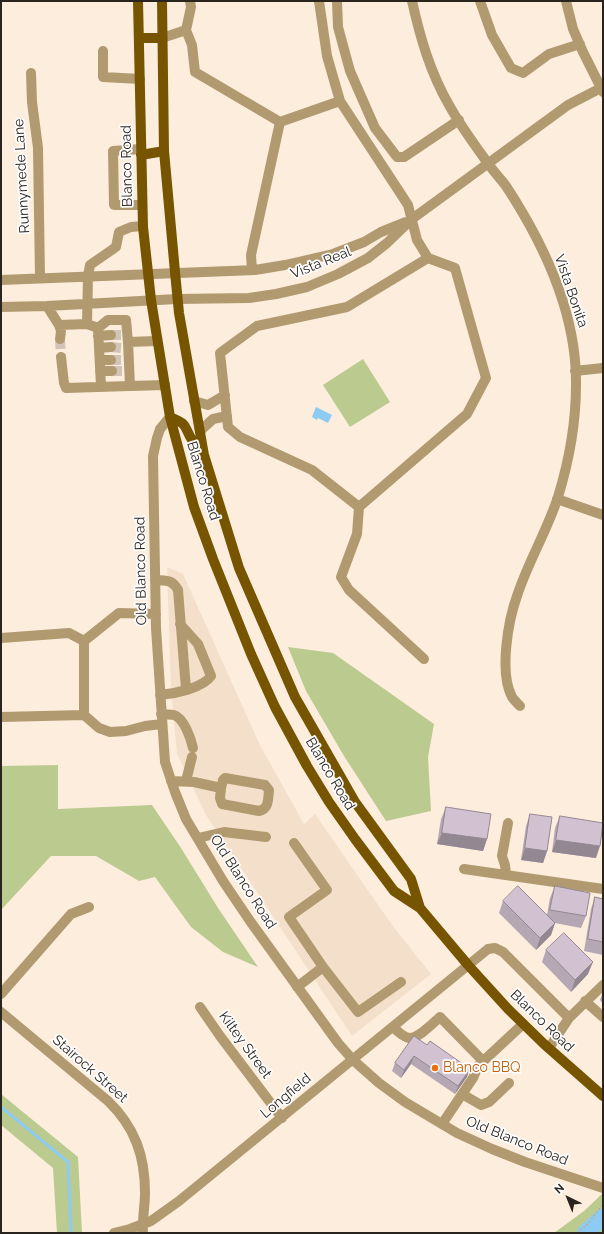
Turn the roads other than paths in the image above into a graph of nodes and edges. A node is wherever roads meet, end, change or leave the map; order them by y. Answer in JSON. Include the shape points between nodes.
{"nodes":[{"id":1,"x":138,"y":1,"type":"edge"},
{"id":2,"x":162,"y":1,"type":"edge"},
{"id":3,"x":190,"y":1,"type":"edge"},
{"id":4,"x":319,"y":1,"type":"edge"},
{"id":5,"x":337,"y":1,"type":"edge"},
{"id":6,"x":412,"y":1,"type":"edge"},
{"id":7,"x":480,"y":1,"type":"edge"},
{"id":8,"x":566,"y":1,"type":"edge"},
{"id":9,"x":186,"y":30,"type":"junction"},
{"id":10,"x":139,"y":38,"type":"junction"},
{"id":11,"x":162,"y":38,"type":"junction"},
{"id":12,"x":580,"y":44,"type":"junction"},
{"id":13,"x":103,"y":51,"type":"dead end"},
{"id":14,"x":31,"y":73,"type":"dead end"},
{"id":15,"x":140,"y":79,"type":"junction"},
{"id":16,"x":602,"y":89,"type":"edge"},
{"id":17,"x":340,"y":101,"type":"junction"},
{"id":18,"x":459,"y":120,"type":"junction"},
{"id":19,"x":280,"y":122,"type":"junction"},
{"id":20,"x":164,"y":151,"type":"junction"},
{"id":21,"x":141,"y":152,"type":"junction"},
{"id":22,"x":488,"y":164,"type":"junction"},
{"id":23,"x":142,"y":204,"type":"junction"},
{"id":24,"x":412,"y":219,"type":"junction"},
{"id":25,"x":143,"y":226,"type":"junction"},
{"id":26,"x":428,"y":258,"type":"junction"},
{"id":27,"x":252,"y":270,"type":"junction"},
{"id":28,"x":175,"y":272,"type":"junction"},
{"id":29,"x":148,"y":273,"type":"junction"},
{"id":30,"x":88,"y":276,"type":"junction"},
{"id":31,"x":40,"y":278,"type":"junction"},
{"id":32,"x":1,"y":280,"type":"edge"},
{"id":33,"x":177,"y":299,"type":"junction"},
{"id":34,"x":151,"y":300,"type":"junction"},
{"id":35,"x":87,"y":303,"type":"junction"},
{"id":36,"x":47,"y":306,"type":"junction"},
{"id":37,"x":1,"y":307,"type":"edge"},
{"id":38,"x":87,"y":324,"type":"junction"},
{"id":39,"x":59,"y":326,"type":"junction"},
{"id":40,"x":98,"y":332,"type":"junction"},
{"id":41,"x":60,"y":339,"type":"tunnel mouth"},
{"id":42,"x":123,"y":340,"type":"junction"},
{"id":43,"x":157,"y":341,"type":"junction"},
{"id":44,"x":111,"y":347,"type":"tunnel mouth"},
{"id":45,"x":99,"y":348,"type":"junction"},
{"id":46,"x":61,"y":357,"type":"tunnel mouth"},
{"id":47,"x":100,"y":360,"type":"junction"},
{"id":48,"x":121,"y":366,"type":"junction"},
{"id":49,"x":603,"y":368,"type":"edge"},
{"id":50,"x":100,"y":371,"type":"junction"},
{"id":51,"x":575,"y":371,"type":"junction"},
{"id":52,"x":165,"y":385,"type":"junction"},
{"id":53,"x":101,"y":386,"type":"junction"},
{"id":54,"x":130,"y":386,"type":"junction"},
{"id":55,"x":225,"y":395,"type":"junction"},
{"id":56,"x":194,"y":401,"type":"junction"},
{"id":57,"x":227,"y":416,"type":"junction"},
{"id":58,"x":170,"y":417,"type":"junction"},
{"id":59,"x":200,"y":430,"type":"junction"},
{"id":60,"x":204,"y":455,"type":"junction"},
{"id":61,"x":557,"y":499,"type":"junction"},
{"id":62,"x":359,"y":507,"type":"junction"},
{"id":63,"x":603,"y":515,"type":"edge"},
{"id":64,"x":155,"y":580,"type":"junction"},
{"id":65,"x":156,"y":614,"type":"junction"},
{"id":66,"x":180,"y":624,"type":"junction"},
{"id":67,"x":1,"y":638,"type":"edge"},
{"id":68,"x":84,"y":641,"type":"junction"},
{"id":69,"x":424,"y":659,"type":"dead end"},
{"id":70,"x":186,"y":689,"type":"junction"},
{"id":71,"x":160,"y":695,"type":"junction"},
{"id":72,"x":520,"y":706,"type":"dead end"},
{"id":73,"x":84,"y":715,"type":"junction"},
{"id":74,"x":1,"y":717,"type":"edge"},
{"id":75,"x":161,"y":719,"type":"junction"},
{"id":76,"x":171,"y":781,"type":"junction"},
{"id":77,"x":186,"y":781,"type":"junction"},
{"id":78,"x":221,"y":788,"type":"junction"},
{"id":79,"x":508,"y":823,"type":"dead end"},
{"id":80,"x":266,"y":837,"type":"dead end"},
{"id":81,"x":198,"y":838,"type":"junction"},
{"id":82,"x":294,"y":843,"type":"dead end"},
{"id":83,"x":464,"y":869,"type":"dead end"},
{"id":84,"x":506,"y":875,"type":"junction"},
{"id":85,"x":603,"y":889,"type":"edge"},
{"id":86,"x":89,"y":907,"type":"dead end"},
{"id":87,"x":420,"y":908,"type":"junction"},
{"id":88,"x":468,"y":965,"type":"junction"},
{"id":89,"x":323,"y":966,"type":"junction"},
{"id":90,"x":401,"y":982,"type":"dead end"},
{"id":91,"x":603,"y":984,"type":"edge"},
{"id":92,"x":297,"y":987,"type":"junction"},
{"id":93,"x":1,"y":994,"type":"edge"},
{"id":94,"x":585,"y":1001,"type":"junction"},
{"id":95,"x":200,"y":1007,"type":"dead end"},
{"id":96,"x":1,"y":1012,"type":"edge"},
{"id":97,"x":603,"y":1017,"type":"edge"},
{"id":98,"x":569,"y":1018,"type":"junction"},
{"id":99,"x":523,"y":1024,"type":"junction"},
{"id":100,"x":393,"y":1027,"type":"junction"},
{"id":101,"x":549,"y":1048,"type":"junction"},
{"id":102,"x":353,"y":1060,"type":"junction"},
{"id":103,"x":483,"y":1061,"type":"junction"},
{"id":104,"x":509,"y":1083,"type":"dead end"},
{"id":105,"x":462,"y":1094,"type":"junction"},
{"id":106,"x":603,"y":1096,"type":"edge"},
{"id":107,"x":282,"y":1118,"type":"junction"},
{"id":108,"x":442,"y":1124,"type":"junction"},
{"id":109,"x":603,"y":1188,"type":"edge"},
{"id":110,"x":142,"y":1229,"type":"edge"},
{"id":111,"x":114,"y":1233,"type":"edge"}],
"edges":[{"from":1,"to":10,"type":"main road","name":"Blanco Road"},
{"from":2,"to":11,"type":"main road","name":"Blanco Road"},
{"from":3,"to":9,"type":"street"},
{"from":4,"to":17,"type":"street","via":[[327,56]]},
{"from":5,"to":18,"type":"street","via":[[338,27],[350,70],[375,128],[398,157],[404,157]]},
{"from":6,"to":18,"type":"street","name":"Vista Bonita","via":[[426,55],[449,105]]},
{"from":7,"to":12,"type":"street","via":[[492,35],[511,68],[523,73],[549,54]]},
{"from":8,"to":12,"type":"street","via":[[573,29]]},
{"from":9,"to":11,"type":"street"},
{"from":9,"to":19,"type":"street","via":[[192,45],[195,72]]},
{"from":10,"to":11,"type":"main road"},
{"from":10,"to":15,"type":"main road","name":"Blanco Road"},
{"from":11,"to":20,"type":"main road","name":"Blanco Road"},
{"from":12,"to":16,"type":"street"},
{"from":13,"to":15,"type":"street","via":[[103,78]]},
{"from":14,"to":31,"type":"street","name":"Runnymede Lane","via":[[38,148]]},
{"from":15,"to":21,"type":"main road","name":"Blanco Road"},
{"from":16,"to":22,"type":"street","name":"Vista Real","via":[[568,105]]},
{"from":17,"to":19,"type":"street"},
{"from":17,"to":24,"type":"street","via":[[408,205]]},
{"from":18,"to":22,"type":"street","name":"Vista Bonita"},
{"from":19,"to":27,"type":"street","via":[[251,255]]},
{"from":20,"to":21,"type":"main road"},
{"from":20,"to":28,"type":"main road","name":"Blanco Road"},
{"from":21,"to":23,"type":"main road","name":"Blanco Road"},
{"from":21,"to":23,"type":"street","via":[[113,151],[114,205]]},
{"from":22,"to":24,"type":"street","name":"Vista Real"},
{"from":22,"to":51,"type":"street","name":"Vista Bonita","via":[[504,184],[539,242],[565,308],[574,348]]},
{"from":23,"to":25,"type":"main road","name":"Blanco Road"},
{"from":24,"to":26,"type":"street","via":[[417,240]]},
{"from":24,"to":27,"type":"street","name":"Vista Real","via":[[333,254]]},
{"from":24,"to":33,"type":"street","name":"Vista Real","via":[[368,258],[307,287],[249,298]]},
{"from":25,"to":29,"type":"main road","name":"Blanco Road"},
{"from":25,"to":30,"type":"street","via":[[119,232],[116,247],[90,265]]},
{"from":26,"to":55,"type":"street","via":[[347,307],[257,326],[220,353]]},
{"from":26,"to":62,"type":"street","via":[[455,268],[486,378],[467,414]]},
{"from":27,"to":28,"type":"street","name":"Vista Real"},
{"from":28,"to":29,"type":"street","name":"Vista Real"},
{"from":28,"to":33,"type":"main road","name":"Blanco Road"},
{"from":29,"to":30,"type":"street","name":"Vista Real"},
{"from":29,"to":34,"type":"main road","name":"Blanco Road"},
{"from":30,"to":31,"type":"street","name":"Vista Real"},
{"from":30,"to":35,"type":"street"},
{"from":31,"to":32,"type":"street","name":"Vista Real"},
{"from":33,"to":34,"type":"street","name":"Vista Real"},
{"from":33,"to":56,"type":"main road","name":"Blanco Road"},
{"from":34,"to":35,"type":"street","name":"Vista Real"},
{"from":34,"to":43,"type":"main road","name":"Blanco Road"},
{"from":35,"to":36,"type":"street","name":"Vista Real"},
{"from":35,"to":38,"type":"street"},
{"from":36,"to":37,"type":"street","name":"Vista Real"},
{"from":36,"to":39,"type":"street"},
{"from":38,"to":39,"type":"street"},
{"from":38,"to":40,"type":"street"},
{"from":39,"to":41,"type":"street"},
{"from":40,"to":42,"type":"street"},
{"from":40,"to":42,"type":"street","via":[[108,320],[126,320]]},
{"from":40,"to":45,"type":"street"},
{"from":42,"to":43,"type":"street"},
{"from":42,"to":48,"type":"street"},
{"from":43,"to":52,"type":"main road","name":"Blanco Road"},
{"from":44,"to":45,"type":"street"},
{"from":45,"to":47,"type":"street"},
{"from":46,"to":53,"type":"street","via":[[66,388]]},
{"from":47,"to":48,"type":"street"},
{"from":47,"to":50,"type":"street"},
{"from":48,"to":50,"type":"street"},
{"from":48,"to":54,"type":"street"},
{"from":49,"to":51,"type":"street"},
{"from":50,"to":53,"type":"street"},
{"from":51,"to":61,"type":"street","name":"Vista Bonita","via":[[572,441]]},
{"from":52,"to":54,"type":"street"},
{"from":52,"to":58,"type":"main road","name":"Blanco Road"},
{"from":53,"to":54,"type":"street"},
{"from":55,"to":56,"type":"street","via":[[208,405]]},
{"from":55,"to":57,"type":"street"},
{"from":56,"to":59,"type":"main road","name":"Blanco Road"},
{"from":57,"to":59,"type":"street","via":[[213,419]]},
{"from":57,"to":62,"type":"street","via":[[228,427],[240,437],[312,470]]},
{"from":58,"to":60,"type":"main road","via":[[182,422]]},
{"from":58,"to":64,"type":"street","name":"Old Blanco Road","via":[[160,430],[153,456]]},
{"from":58,"to":87,"type":"main road","name":"Blanco Road","via":[[194,507],[251,654],[275,707],[329,802],[359,845],[394,891]]},
{"from":59,"to":60,"type":"main road","name":"Blanco Road"},
{"from":60,"to":87,"type":"main road","name":"Blanco Road","via":[[239,568],[295,697],[355,802],[411,879]]},
{"from":61,"to":63,"type":"street"},
{"from":61,"to":72,"type":"street","name":"Vista Bonita","via":[[517,596],[511,617],[506,659],[507,683],[513,698]]},
{"from":62,"to":69,"type":"street","via":[[357,534],[341,577],[349,590]]},
{"from":64,"to":65,"type":"street","name":"Old Blanco Road"},
{"from":64,"to":66,"type":"street","via":[[170,581],[178,590]]},
{"from":65,"to":68,"type":"street","via":[[119,613]]},
{"from":65,"to":71,"type":"street","name":"Old Blanco Road"},
{"from":66,"to":70,"type":"street"},
{"from":66,"to":70,"type":"street","via":[[198,644],[211,676],[206,682]]},
{"from":67,"to":68,"type":"street","via":[[69,633]]},
{"from":68,"to":73,"type":"street"},
{"from":70,"to":71,"type":"street","via":[[174,694]]},
{"from":71,"to":75,"type":"street","name":"Old Blanco Road"},
{"from":73,"to":74,"type":"street"},
{"from":73,"to":75,"type":"street","via":[[99,728],[110,732],[126,731]]},
{"from":75,"to":76,"type":"street","name":"Old Blanco Road","via":[[165,762]]},
{"from":75,"to":77,"type":"street","via":[[174,715],[190,736],[192,753]]},
{"from":76,"to":77,"type":"street"},
{"from":76,"to":81,"type":"street","name":"Old Blanco Road","via":[[186,819]]},
{"from":77,"to":78,"type":"street"},
{"from":78,"to":78,"type":"street","via":[[226,778],[265,785],[269,790],[266,808],[259,811],[222,804]]},
{"from":79,"to":84,"type":"street","via":[[502,856]]},
{"from":80,"to":81,"type":"street","via":[[224,832]]},
{"from":81,"to":92,"type":"street","name":"Old Blanco Road","via":[[223,881]]},
{"from":82,"to":89,"type":"street","via":[[327,890],[289,917]]},
{"from":83,"to":84,"type":"street"},
{"from":84,"to":85,"type":"street"},
{"from":86,"to":93,"type":"street","via":[[71,914]]},
{"from":87,"to":88,"type":"main road","name":"Blanco Road"},
{"from":88,"to":98,"type":"street","name":"Longfield","via":[[488,949],[495,948],[503,952]]},
{"from":88,"to":99,"type":"main road","name":"Blanco Road"},
{"from":88,"to":100,"type":"street","name":"Longfield"},
{"from":89,"to":90,"type":"street","via":[[358,1012]]},
{"from":89,"to":92,"type":"street"},
{"from":91,"to":94,"type":"street"},
{"from":92,"to":102,"type":"street","name":"Old Blanco Road"},
{"from":94,"to":97,"type":"street"},
{"from":94,"to":98,"type":"street"},
{"from":95,"to":107,"type":"street","name":"Kiltey Street"},
{"from":96,"to":110,"type":"street","name":"Stairock Street","via":[[108,1101],[128,1124],[137,1143],[142,1163],[145,1192]]},
{"from":98,"to":101,"type":"street"},
{"from":99,"to":101,"type":"main road","name":"Blanco Road"},
{"from":99,"to":103,"type":"street"},
{"from":100,"to":102,"type":"street","name":"Longfield"},
{"from":100,"to":103,"type":"street","via":[[408,1038],[417,1036],[440,1017]]},
{"from":101,"to":106,"type":"main road","name":"Blanco Road"},
{"from":102,"to":107,"type":"street","name":"Longfield"},
{"from":102,"to":108,"type":"street","name":"Old Blanco Road","via":[[405,1102]]},
{"from":103,"to":105,"type":"street"},
{"from":104,"to":105,"type":"street","via":[[489,1102],[481,1105]]},
{"from":105,"to":108,"type":"street"},
{"from":107,"to":110,"type":"street","name":"Longfield"},
{"from":108,"to":109,"type":"street","name":"Old Blanco Road","via":[[492,1149],[532,1165]]},
{"from":110,"to":111,"type":"street","name":"Longfield"}]}
